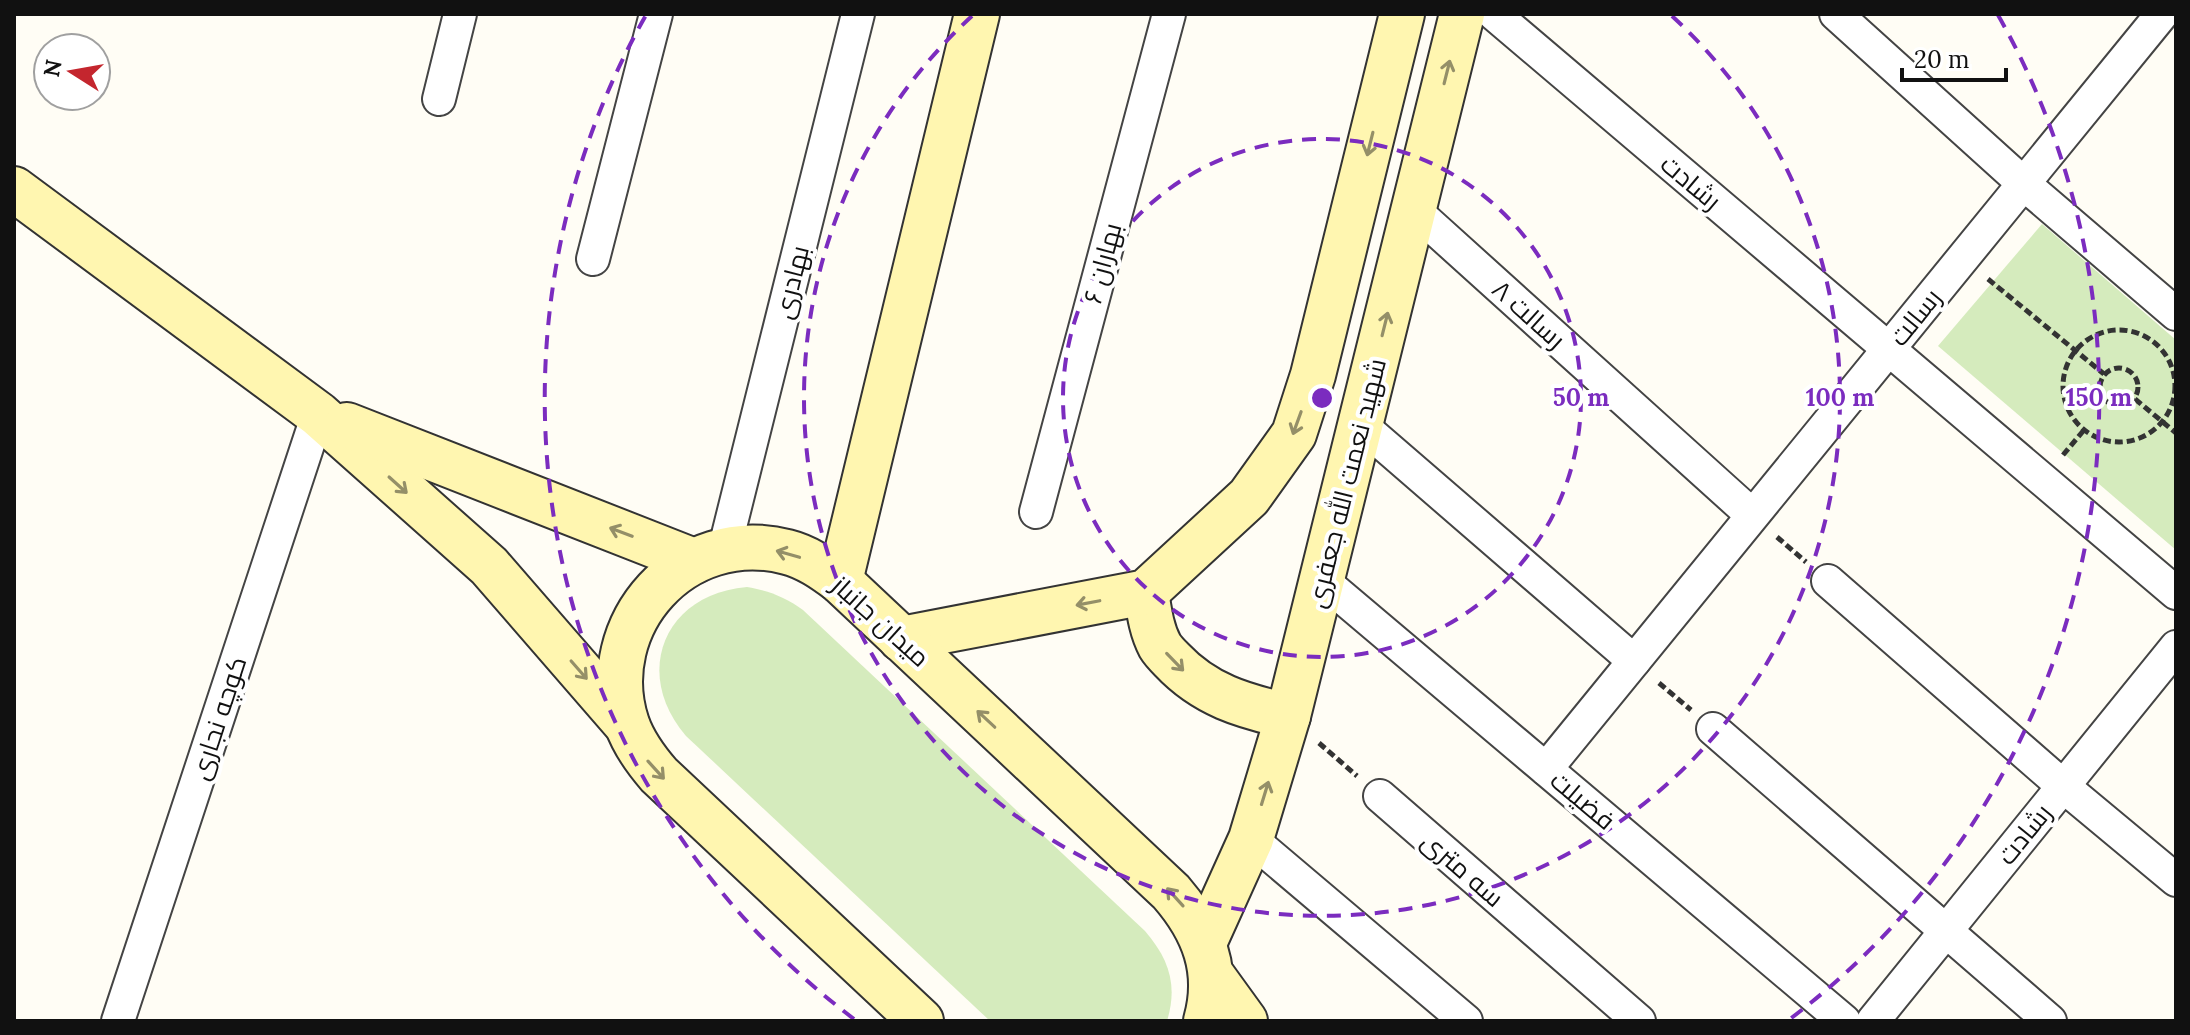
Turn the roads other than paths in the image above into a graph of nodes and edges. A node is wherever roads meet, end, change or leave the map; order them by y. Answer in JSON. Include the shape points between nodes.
{"nodes":[{"id":1,"x":460,"y":14,"type":"edge"},
{"id":2,"x":656,"y":14,"type":"edge"},
{"id":3,"x":858,"y":14,"type":"edge"},
{"id":4,"x":977,"y":14,"type":"edge"},
{"id":5,"x":1169,"y":14,"type":"edge"},
{"id":6,"x":1402,"y":14,"type":"edge"},
{"id":7,"x":1462,"y":14,"type":"edge"},
{"id":8,"x":1494,"y":14,"type":"edge"},
{"id":9,"x":1836,"y":14,"type":"edge"},
{"id":10,"x":2158,"y":25,"type":"edge"},
{"id":11,"x":439,"y":99,"type":"dead end"},
{"id":12,"x":2024,"y":184,"type":"junction"},
{"id":13,"x":14,"y":189,"type":"edge"},
{"id":14,"x":1413,"y":209,"type":"junction"},
{"id":15,"x":593,"y":259,"type":"dead end"},
{"id":16,"x":2176,"y":314,"type":"edge"},
{"id":17,"x":1888,"y":349,"type":"junction"},
{"id":18,"x":318,"y":414,"type":"junction"},
{"id":19,"x":1360,"y":424,"type":"junction"},
{"id":20,"x":1036,"y":512,"type":"dead end"},
{"id":21,"x":1752,"y":515,"type":"junction"},
{"id":22,"x":709,"y":556,"type":"junction"},
{"id":23,"x":1322,"y":580,"type":"junction"},
{"id":24,"x":840,"y":581,"type":"junction"},
{"id":25,"x":1828,"y":581,"type":"road end"},
{"id":26,"x":1146,"y":592,"type":"junction"},
{"id":27,"x":2176,"y":593,"type":"edge"},
{"id":28,"x":901,"y":639,"type":"junction"},
{"id":29,"x":2176,"y":647,"type":"edge"},
{"id":30,"x":1634,"y":661,"type":"junction"},
{"id":31,"x":1288,"y":716,"type":"junction"},
{"id":32,"x":627,"y":725,"type":"junction"},
{"id":33,"x":1713,"y":729,"type":"road end"},
{"id":34,"x":1546,"y":769,"type":"junction"},
{"id":35,"x":2063,"y":786,"type":"junction"},
{"id":36,"x":1380,"y":796,"type":"road end"},
{"id":37,"x":1251,"y":839,"type":"junction"},
{"id":38,"x":2176,"y":880,"type":"edge"},
{"id":39,"x":1946,"y":930,"type":"junction"},
{"id":40,"x":1208,"y":959,"type":"junction"},
{"id":41,"x":118,"y":1021,"type":"edge"},
{"id":42,"x":921,"y":1021,"type":"edge"},
{"id":43,"x":1206,"y":1021,"type":"edge"},
{"id":44,"x":1245,"y":1021,"type":"edge"},
{"id":45,"x":1466,"y":1021,"type":"edge"},
{"id":46,"x":1639,"y":1021,"type":"edge"},
{"id":47,"x":1844,"y":1021,"type":"edge"},
{"id":48,"x":1873,"y":1021,"type":"edge"},
{"id":49,"x":2050,"y":1021,"type":"edge"}],
"edges":[{"from":1,"to":11,"type":"street"},
{"from":2,"to":15,"type":"street"},
{"from":3,"to":22,"type":"street","name":"بهادری"},
{"from":4,"to":24,"type":"main road"},
{"from":5,"to":20,"type":"street","name":"بهاران ۶"},
{"from":6,"to":26,"type":"main road","one_way":true,"via":[[1294,434],[1249,497]]},
{"from":14,"to":7,"type":"main road","name":"شهید نعمت الله جعفری","one_way":true},
{"from":8,"to":17,"type":"street","name":"رشادت"},
{"from":9,"to":12,"type":"street"},
{"from":10,"to":12,"type":"street","name":"رسالت"},
{"from":12,"to":16,"type":"street"},
{"from":12,"to":17,"type":"street","name":"رسالت"},
{"from":13,"to":18,"type":"main road"},
{"from":19,"to":14,"type":"main road","name":"شهید نعمت الله جعفری","one_way":true},
{"from":14,"to":21,"type":"street","name":"رسالت ۸"},
{"from":17,"to":21,"type":"street","name":"رسالت"},
{"from":17,"to":27,"type":"street","name":"رشادت"},
{"from":22,"to":18,"type":"main road","one_way":true},
{"from":18,"to":32,"type":"main road","one_way":true,"via":[[489,566]]},
{"from":18,"to":41,"type":"street","name":"کوچه نجاری"},
{"from":19,"to":23,"type":"main road","name":"شهید نعمت الله جعفری"},
{"from":19,"to":30,"type":"street"},
{"from":21,"to":30,"type":"street","name":"رسالت"},
{"from":24,"to":22,"type":"main road","name":"میدان جانباز","one_way":true,"via":[[787,552],[756,548]]},
{"from":22,"to":32,"type":"main road","via":[[667,578],[645,602],[630,630],[621,661]]},
{"from":23,"to":31,"type":"main road","name":"شهید نعمت الله جعفری"},
{"from":23,"to":34,"type":"street","name":"فضیلت"},
{"from":24,"to":28,"type":"main road","name":"میدان جانباز"},
{"from":25,"to":35,"type":"street"},
{"from":26,"to":28,"type":"main road","one_way":true},
{"from":26,"to":31,"type":"main road","one_way":true,"via":[[1161,648],[1182,670],[1217,695]]},
{"from":40,"to":28,"type":"main road","name":"میدان جانباز","one_way":true,"via":[[1190,914],[1171,892]]},
{"from":29,"to":35,"type":"street","name":"رشادت"},
{"from":30,"to":34,"type":"street","name":"رسالت"},
{"from":37,"to":31,"type":"main road","name":"شهید نعمت الله جعفری","one_way":true},
{"from":32,"to":42,"type":"main road","one_way":true,"via":[[659,775]]},
{"from":33,"to":39,"type":"street"},
{"from":34,"to":47,"type":"street","name":"فضیلت"},
{"from":35,"to":38,"type":"street"},
{"from":35,"to":39,"type":"street","name":"رشادت"},
{"from":36,"to":46,"type":"street","name":"سه متری"},
{"from":37,"to":40,"type":"main road","name":"شهید نعمت الله جعفری"},
{"from":37,"to":45,"type":"street"},
{"from":39,"to":48,"type":"street","name":"رشادت"},
{"from":39,"to":49,"type":"street"},
{"from":40,"to":43,"type":"main road"},
{"from":40,"to":44,"type":"main road","name":"میدان جانباز"}]}
